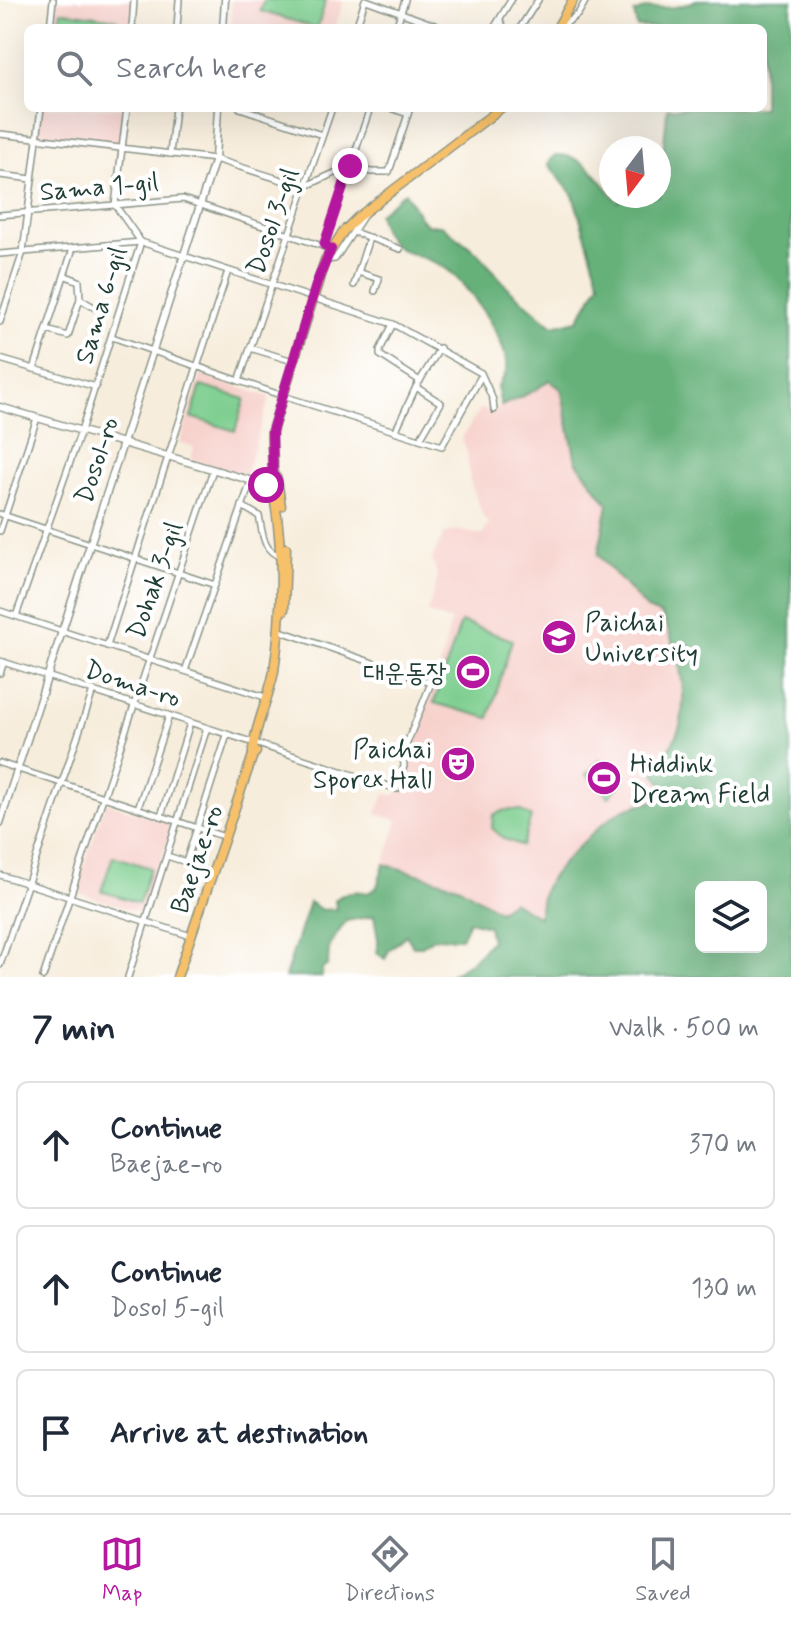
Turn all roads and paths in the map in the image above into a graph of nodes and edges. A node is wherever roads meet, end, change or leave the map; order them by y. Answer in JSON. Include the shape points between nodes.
{"nodes":[{"id":1,"x":53,"y":0,"type":"edge"},
{"id":2,"x":134,"y":0,"type":"edge"},
{"id":3,"x":179,"y":0,"type":"edge"},
{"id":4,"x":225,"y":0,"type":"edge"},
{"id":5,"x":365,"y":0,"type":"edge"},
{"id":6,"x":405,"y":0,"type":"edge"},
{"id":7,"x":510,"y":0,"type":"edge"},
{"id":8,"x":538,"y":0,"type":"edge"},
{"id":9,"x":573,"y":0,"type":"edge"},
{"id":10,"x":586,"y":0,"type":"edge"},
{"id":11,"x":567,"y":11,"type":"junction"},
{"id":12,"x":401,"y":13,"type":"junction"},
{"id":13,"x":578,"y":14,"type":"junction"},
{"id":14,"x":500,"y":20,"type":"junction"},
{"id":15,"x":50,"y":24,"type":"edge"},
{"id":16,"x":132,"y":24,"type":"edge"},
{"id":17,"x":177,"y":24,"type":"edge"},
{"id":18,"x":223,"y":24,"type":"edge"},
{"id":19,"x":357,"y":24,"type":"edge"},
{"id":20,"x":397,"y":24,"type":"edge"},
{"id":21,"x":431,"y":24,"type":"edge"},
{"id":22,"x":497,"y":24,"type":"edge"},
{"id":23,"x":502,"y":24,"type":"edge"},
{"id":24,"x":523,"y":24,"type":"edge"},
{"id":25,"x":561,"y":24,"type":"edge"},
{"id":26,"x":564,"y":24,"type":"edge"},
{"id":27,"x":40,"y":112,"type":"edge"},
{"id":28,"x":127,"y":112,"type":"edge"},
{"id":29,"x":175,"y":112,"type":"edge"},
{"id":30,"x":218,"y":112,"type":"edge"},
{"id":31,"x":252,"y":112,"type":"edge"},
{"id":32,"x":331,"y":112,"type":"edge"},
{"id":33,"x":369,"y":112,"type":"edge"},
{"id":34,"x":409,"y":112,"type":"edge"},
{"id":35,"x":495,"y":112,"type":"edge"},
{"id":36,"x":0,"y":134,"type":"edge"},
{"id":37,"x":322,"y":135,"type":"junction"},
{"id":38,"x":37,"y":138,"type":"junction"},
{"id":39,"x":124,"y":148,"type":"junction"},
{"id":40,"x":170,"y":154,"type":"junction"},
{"id":41,"x":215,"y":159,"type":"junction"},
{"id":42,"x":350,"y":166,"type":"junction"},
{"id":43,"x":0,"y":175,"type":"edge"},
{"id":44,"x":32,"y":179,"type":"junction"},
{"id":45,"x":304,"y":187,"type":"junction"},
{"id":46,"x":200,"y":204,"type":"junction"},
{"id":47,"x":115,"y":205,"type":"junction"},
{"id":48,"x":368,"y":209,"type":"junction"},
{"id":49,"x":28,"y":213,"type":"junction"},
{"id":50,"x":0,"y":215,"type":"edge"},
{"id":51,"x":354,"y":232,"type":"junction"},
{"id":52,"x":288,"y":233,"type":"junction"},
{"id":53,"x":369,"y":238,"type":"junction"},
{"id":54,"x":141,"y":242,"type":"junction"},
{"id":55,"x":328,"y":247,"type":"junction"},
{"id":56,"x":73,"y":248,"type":"junction"},
{"id":57,"x":400,"y":249,"type":"dead end"},
{"id":58,"x":23,"y":252,"type":"junction"},
{"id":59,"x":0,"y":254,"type":"edge"},
{"id":60,"x":183,"y":256,"type":"junction"},
{"id":61,"x":325,"y":260,"type":"junction"},
{"id":62,"x":228,"y":271,"type":"junction"},
{"id":63,"x":358,"y":272,"type":"junction"},
{"id":64,"x":66,"y":276,"type":"junction"},
{"id":65,"x":354,"y":285,"type":"dead end"},
{"id":66,"x":271,"y":286,"type":"junction"},
{"id":67,"x":375,"y":291,"type":"dead end"},
{"id":68,"x":80,"y":299,"type":"junction"},
{"id":69,"x":3,"y":300,"type":"edge"},
{"id":70,"x":312,"y":300,"type":"junction"},
{"id":71,"x":97,"y":309,"type":"dead end"},
{"id":72,"x":0,"y":322,"type":"edge"},
{"id":73,"x":393,"y":324,"type":"junction"},
{"id":74,"x":47,"y":330,"type":"junction"},
{"id":75,"x":111,"y":337,"type":"junction"},
{"id":76,"x":250,"y":348,"type":"junction"},
{"id":77,"x":440,"y":348,"type":"junction"},
{"id":78,"x":153,"y":351,"type":"junction"},
{"id":79,"x":0,"y":359,"type":"edge"},
{"id":80,"x":293,"y":361,"type":"junction"},
{"id":81,"x":197,"y":366,"type":"junction"},
{"id":82,"x":34,"y":369,"type":"junction"},
{"id":83,"x":481,"y":377,"type":"junction"},
{"id":84,"x":239,"y":381,"type":"junction"},
{"id":85,"x":418,"y":384,"type":"junction"},
{"id":86,"x":96,"y":387,"type":"junction"},
{"id":87,"x":283,"y":396,"type":"junction"},
{"id":88,"x":0,"y":407,"type":"edge"},
{"id":89,"x":494,"y":410,"type":"dead end"},
{"id":90,"x":37,"y":418,"type":"junction"},
{"id":91,"x":81,"y":431,"type":"junction"},
{"id":92,"x":395,"y":432,"type":"junction"},
{"id":93,"x":420,"y":439,"type":"junction"},
{"id":94,"x":123,"y":443,"type":"junction"},
{"id":95,"x":168,"y":456,"type":"junction"},
{"id":96,"x":213,"y":470,"type":"junction"},
{"id":97,"x":251,"y":481,"type":"junction"},
{"id":98,"x":276,"y":488,"type":"junction"},
{"id":99,"x":242,"y":506,"type":"junction"},
{"id":100,"x":3,"y":514,"type":"edge"},
{"id":101,"x":47,"y":529,"type":"junction"},
{"id":102,"x":0,"y":531,"type":"edge"},
{"id":103,"x":90,"y":544,"type":"junction"},
{"id":104,"x":281,"y":557,"type":"junction"},
{"id":105,"x":136,"y":559,"type":"junction"},
{"id":106,"x":178,"y":573,"type":"junction"},
{"id":107,"x":215,"y":585,"type":"junction"},
{"id":108,"x":0,"y":611,"type":"edge"},
{"id":109,"x":16,"y":616,"type":"junction"},
{"id":110,"x":280,"y":630,"type":"junction"},
{"id":111,"x":62,"y":631,"type":"junction"},
{"id":112,"x":107,"y":646,"type":"junction"},
{"id":113,"x":148,"y":659,"type":"junction"},
{"id":114,"x":2,"y":661,"type":"edge"},
{"id":115,"x":185,"y":671,"type":"junction"},
{"id":116,"x":0,"y":673,"type":"edge"},
{"id":117,"x":47,"y":676,"type":"junction"},
{"id":118,"x":93,"y":691,"type":"junction"},
{"id":119,"x":268,"y":698,"type":"junction"},
{"id":120,"x":133,"y":704,"type":"junction"},
{"id":121,"x":169,"y":716,"type":"junction"},
{"id":122,"x":190,"y":723,"type":"junction"},
{"id":123,"x":207,"y":728,"type":"junction"},
{"id":124,"x":227,"y":735,"type":"junction"},
{"id":125,"x":257,"y":744,"type":"junction"},
{"id":126,"x":0,"y":763,"type":"edge"},
{"id":127,"x":18,"y":769,"type":"junction"},
{"id":128,"x":62,"y":783,"type":"junction"},
{"id":129,"x":102,"y":797,"type":"junction"},
{"id":130,"x":138,"y":808,"type":"junction"},
{"id":131,"x":161,"y":816,"type":"junction"},
{"id":132,"x":178,"y":821,"type":"junction"},
{"id":133,"x":0,"y":823,"type":"edge"},
{"id":134,"x":197,"y":828,"type":"junction"},
{"id":135,"x":225,"y":837,"type":"junction"},
{"id":136,"x":167,"y":856,"type":"junction"},
{"id":137,"x":0,"y":875,"type":"edge"},
{"id":138,"x":28,"y":884,"type":"junction"},
{"id":139,"x":70,"y":897,"type":"junction"},
{"id":140,"x":146,"y":921,"type":"junction"},
{"id":141,"x":191,"y":936,"type":"junction"},
{"id":142,"x":0,"y":965,"type":"edge"},
{"id":143,"x":43,"y":977,"type":"edge"},
{"id":144,"x":128,"y":977,"type":"edge"},
{"id":145,"x":177,"y":977,"type":"edge"}],
"edges":[{"from":1,"to":15,"type":"street"},
{"from":2,"to":16,"type":"street"},
{"from":3,"to":17,"type":"street"},
{"from":4,"to":18,"type":"street"},
{"from":5,"to":12,"type":"street"},
{"from":5,"to":19,"type":"street"},
{"from":6,"to":12,"type":"street"},
{"from":7,"to":14,"type":"street"},
{"from":8,"to":24,"type":"street"},
{"from":9,"to":11,"type":"main road"},
{"from":10,"to":13,"type":"street"},
{"from":11,"to":13,"type":"street","via":[[570,16]]},
{"from":11,"to":25,"type":"main road"},
{"from":12,"to":20,"type":"street"},
{"from":12,"to":21,"type":"street"},
{"from":13,"to":26,"type":"street"},
{"from":14,"to":22,"type":"street"},
{"from":14,"to":23,"type":"street"},
{"from":27,"to":38,"type":"street"},
{"from":28,"to":39,"type":"street"},
{"from":29,"to":40,"type":"street"},
{"from":30,"to":41,"type":"street","name":"Dosol-ro"},
{"from":31,"to":37,"type":"street"},
{"from":32,"to":37,"type":"street","name":"Dosol 3-gil"},
{"from":33,"to":42,"type":"street"},
{"from":34,"to":42,"type":"street","via":[[389,172]]},
{"from":35,"to":48,"type":"main road","name":"Baejae-ro"},
{"from":36,"to":38,"type":"street"},
{"from":37,"to":45,"type":"street","name":"Dosol 3-gil"},
{"from":38,"to":39,"type":"street"},
{"from":38,"to":44,"type":"street"},
{"from":39,"to":40,"type":"street"},
{"from":39,"to":47,"type":"street"},
{"from":40,"to":41,"type":"street"},
{"from":41,"to":45,"type":"street"},
{"from":41,"to":46,"type":"street","name":"Dosol-ro"},
{"from":42,"to":45,"type":"street"},
{"from":42,"to":55,"type":"street"},
{"from":43,"to":44,"type":"street"},
{"from":44,"to":49,"type":"street"},
{"from":45,"to":52,"type":"street","name":"Dosol 3-gil"},
{"from":46,"to":47,"type":"street","name":"Sama 1-gil","via":[[183,199]]},
{"from":46,"to":52,"type":"street","name":"Sama 1-gil"},
{"from":46,"to":60,"type":"street","name":"Dosol-ro"},
{"from":47,"to":49,"type":"street","name":"Sama 1-gil"},
{"from":47,"to":54,"type":"street","name":"Sama 6-gil"},
{"from":48,"to":51,"type":"street"},
{"from":48,"to":55,"type":"main road","name":"Baejae-ro"},
{"from":49,"to":50,"type":"street","name":"Sama 1-gil"},
{"from":49,"to":58,"type":"street"},
{"from":51,"to":53,"type":"street"},
{"from":51,"to":61,"type":"street","via":[[335,259]]},
{"from":52,"to":55,"type":"street","name":"Sama 1-gil"},
{"from":52,"to":66,"type":"street","name":"Dosol 3-gil"},
{"from":53,"to":57,"type":"street"},
{"from":53,"to":63,"type":"street"},
{"from":54,"to":56,"type":"street"},
{"from":54,"to":60,"type":"street"},
{"from":54,"to":75,"type":"street","name":"Sama 6-gil"},
{"from":55,"to":61,"type":"main road","name":"Baejae-ro"},
{"from":56,"to":58,"type":"street"},
{"from":56,"to":64,"type":"street"},
{"from":58,"to":59,"type":"street"},
{"from":58,"to":69,"type":"street"},
{"from":60,"to":62,"type":"street"},
{"from":60,"to":78,"type":"street","name":"Dosol-ro"},
{"from":61,"to":70,"type":"main road","name":"Baejae-ro"},
{"from":62,"to":66,"type":"street"},
{"from":62,"to":81,"type":"street"},
{"from":63,"to":65,"type":"street"},
{"from":63,"to":67,"type":"street","via":[[379,279]]},
{"from":64,"to":68,"type":"street","via":[[79,281]]},
{"from":64,"to":74,"type":"street"},
{"from":66,"to":70,"type":"street"},
{"from":66,"to":76,"type":"street","name":"Dosol 3-gil"},
{"from":68,"to":71,"type":"street"},
{"from":68,"to":74,"type":"street","via":[[68,336]]},
{"from":69,"to":72,"type":"street"},
{"from":70,"to":73,"type":"street"},
{"from":70,"to":80,"type":"main road","name":"Baejae-ro"},
{"from":73,"to":77,"type":"street"},
{"from":73,"to":85,"type":"street","via":[[380,355]]},
{"from":74,"to":82,"type":"street"},
{"from":75,"to":78,"type":"street"},
{"from":75,"to":86,"type":"street","name":"Sama 6-gil"},
{"from":76,"to":80,"type":"street"},
{"from":76,"to":84,"type":"street","name":"Dosol 3-gil"},
{"from":77,"to":83,"type":"street"},
{"from":77,"to":85,"type":"street"},
{"from":78,"to":81,"type":"street"},
{"from":78,"to":94,"type":"street","name":"Dosol-ro"},
{"from":79,"to":82,"type":"street"},
{"from":80,"to":87,"type":"main road","name":"Baejae-ro"},
{"from":81,"to":84,"type":"street"},
{"from":81,"to":95,"type":"street"},
{"from":82,"to":86,"type":"street"},
{"from":83,"to":89,"type":"street"},
{"from":83,"to":93,"type":"street","via":[[442,446]]},
{"from":84,"to":87,"type":"street"},
{"from":85,"to":92,"type":"street"},
{"from":85,"to":93,"type":"street","via":[[441,403]]},
{"from":86,"to":91,"type":"street","name":"Sama 6-gil"},
{"from":87,"to":92,"type":"street"},
{"from":87,"to":98,"type":"main road","name":"Baejae-ro","via":[[270,443]]},
{"from":88,"to":90,"type":"street"},
{"from":90,"to":91,"type":"street"},
{"from":90,"to":100,"type":"street"},
{"from":91,"to":94,"type":"street"},
{"from":91,"to":101,"type":"street","name":"Sama 6-gil"},
{"from":92,"to":93,"type":"street"},
{"from":94,"to":95,"type":"street"},
{"from":94,"to":103,"type":"street","name":"Dosol-ro"},
{"from":95,"to":96,"type":"street"},
{"from":95,"to":105,"type":"street"},
{"from":96,"to":97,"type":"street"},
{"from":96,"to":106,"type":"street","name":"Dohak 3-gil"},
{"from":97,"to":98,"type":"street"},
{"from":97,"to":99,"type":"street"},
{"from":98,"to":104,"type":"main road","name":"Baejae-ro"},
{"from":98,"to":110,"type":"main road","name":"Baejae-ro","via":[[287,559]]},
{"from":99,"to":104,"type":"street","via":[[259,516],[266,548]]},
{"from":99,"to":107,"type":"street"},
{"from":100,"to":101,"type":"street"},
{"from":100,"to":102,"type":"street"},
{"from":101,"to":103,"type":"street"},
{"from":101,"to":109,"type":"street","name":"Sama 6-gil"},
{"from":103,"to":105,"type":"street"},
{"from":103,"to":111,"type":"street","name":"Dosol-ro"},
{"from":104,"to":110,"type":"main road","name":"Baejae-ro"},
{"from":105,"to":106,"type":"street"},
{"from":105,"to":112,"type":"street"},
{"from":106,"to":107,"type":"street"},
{"from":106,"to":113,"type":"street","name":"Dohak 3-gil"},
{"from":107,"to":115,"type":"street"},
{"from":108,"to":109,"type":"street"},
{"from":109,"to":111,"type":"street"},
{"from":110,"to":119,"type":"main road","name":"Baejae-ro"},
{"from":110,"to":125,"type":"main road","name":"Baejae-ro","via":[[279,674]]},
{"from":110,"to":125,"type":"street","via":[[431,683],[403,753],[397,789]]},
{"from":111,"to":112,"type":"street"},
{"from":111,"to":117,"type":"street","name":"Dosol-ro"},
{"from":112,"to":113,"type":"street"},
{"from":113,"to":115,"type":"street"},
{"from":113,"to":120,"type":"street","name":"Dohak 3-gil"},
{"from":114,"to":116,"type":"street"},
{"from":114,"to":117,"type":"street","name":"Doma-ro"},
{"from":115,"to":119,"type":"street"},
{"from":117,"to":118,"type":"street","name":"Doma-ro"},
{"from":117,"to":127,"type":"street","name":"Dosol-ro"},
{"from":118,"to":120,"type":"street","name":"Doma-ro"},
{"from":118,"to":128,"type":"street"},
{"from":119,"to":125,"type":"main road","name":"Baejae-ro"},
{"from":120,"to":121,"type":"street","name":"Doma-ro"},
{"from":120,"to":129,"type":"street","name":"Dohak 3-gil"},
{"from":121,"to":122,"type":"street","name":"Doma-ro"},
{"from":121,"to":130,"type":"street"},
{"from":122,"to":123,"type":"street","name":"Doma-ro"},
{"from":122,"to":131,"type":"street"},
{"from":123,"to":124,"type":"street","name":"Doma-ro"},
{"from":123,"to":132,"type":"street"},
{"from":124,"to":125,"type":"street","name":"Doma-ro"},
{"from":124,"to":134,"type":"street"},
{"from":125,"to":135,"type":"main road","name":"Baejae-ro"},
{"from":126,"to":127,"type":"street"},
{"from":127,"to":128,"type":"street"},
{"from":127,"to":133,"type":"street","name":"Dosol-ro"},
{"from":128,"to":129,"type":"street"},
{"from":128,"to":138,"type":"street"},
{"from":129,"to":130,"type":"street"},
{"from":129,"to":139,"type":"street","name":"Dohak 3-gil"},
{"from":130,"to":131,"type":"street"},
{"from":131,"to":132,"type":"street"},
{"from":132,"to":134,"type":"street"},
{"from":132,"to":136,"type":"street"},
{"from":134,"to":135,"type":"street"},
{"from":134,"to":136,"type":"street","via":[[186,862]]},
{"from":135,"to":141,"type":"main road","name":"Baejae-ro"},
{"from":136,"to":140,"type":"street"},
{"from":137,"to":138,"type":"street"},
{"from":138,"to":139,"type":"street"},
{"from":138,"to":142,"type":"street"},
{"from":139,"to":140,"type":"street"},
{"from":139,"to":143,"type":"street","name":"Dohak 3-gil"},
{"from":140,"to":141,"type":"street"},
{"from":140,"to":144,"type":"street"},
{"from":141,"to":145,"type":"main road","name":"Baejae-ro"}]}
